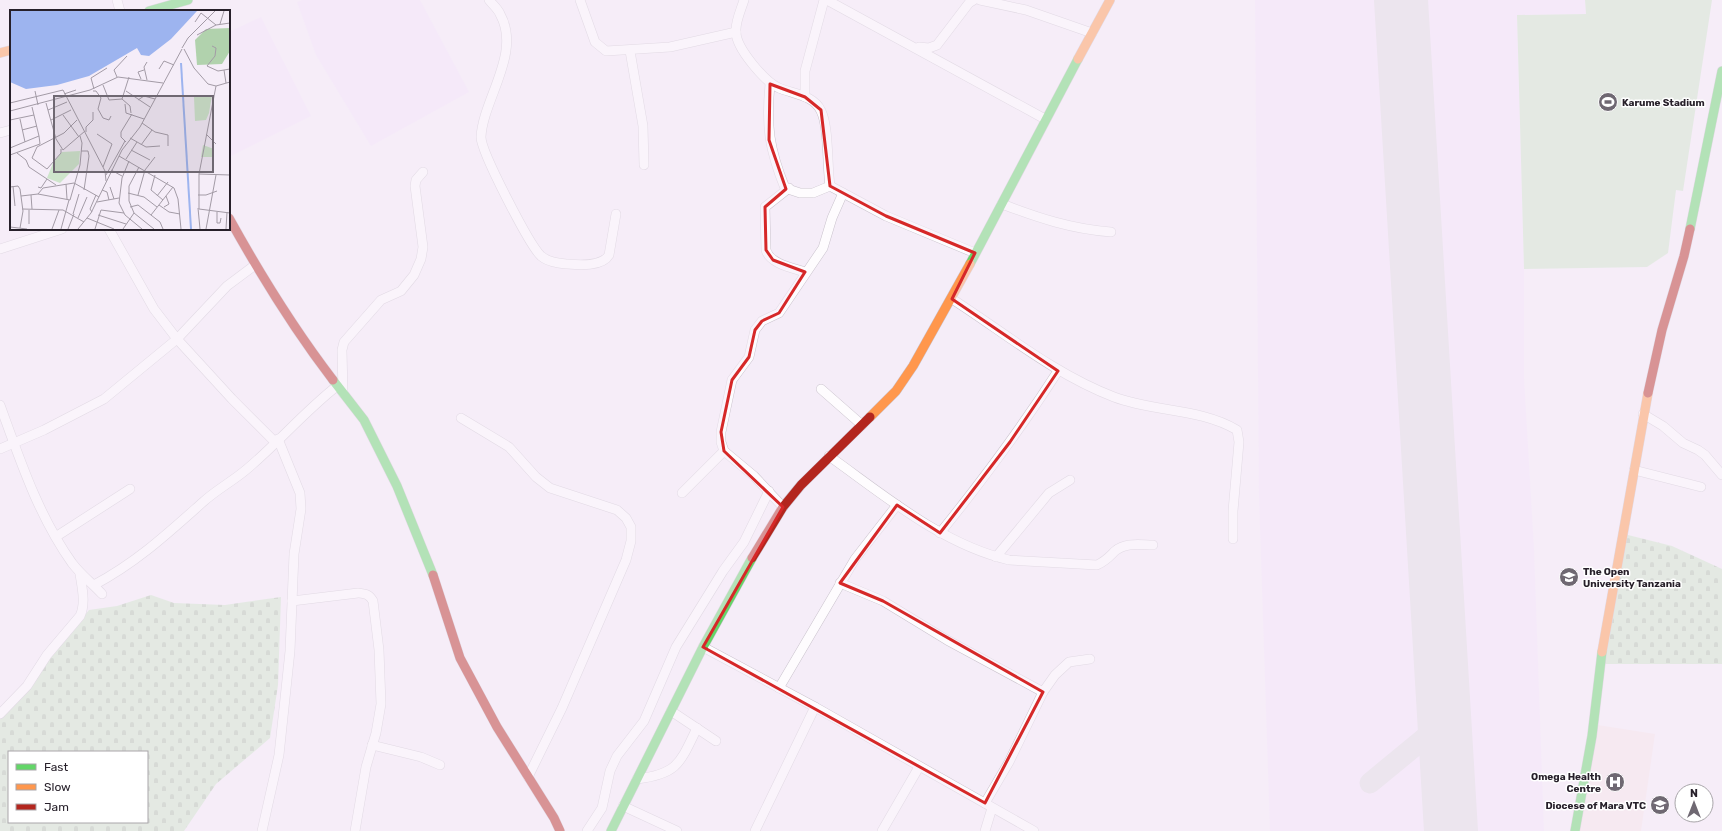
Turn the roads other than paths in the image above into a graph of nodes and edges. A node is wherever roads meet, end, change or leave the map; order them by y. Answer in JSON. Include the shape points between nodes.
{"nodes":[{"id":1,"x":117,"y":0,"type":"edge"},
{"id":2,"x":150,"y":0,"type":"edge"},
{"id":3,"x":188,"y":0,"type":"edge"},
{"id":4,"x":489,"y":0,"type":"edge"},
{"id":5,"x":580,"y":0,"type":"edge"},
{"id":6,"x":744,"y":0,"type":"edge"},
{"id":7,"x":825,"y":0,"type":"edge"},
{"id":8,"x":974,"y":0,"type":"edge"},
{"id":9,"x":980,"y":0,"type":"edge"},
{"id":10,"x":1110,"y":0,"type":"edge"},
{"id":11,"x":120,"y":10,"type":"edge"},
{"id":12,"x":151,"y":10,"type":"edge"},
{"id":13,"x":736,"y":32,"type":"junction"},
{"id":14,"x":1092,"y":32,"type":"junction"},
{"id":15,"x":912,"y":45,"type":"junction"},
{"id":16,"x":10,"y":50,"type":"edge"},
{"id":17,"x":630,"y":51,"type":"junction"},
{"id":18,"x":0,"y":53,"type":"edge"},
{"id":19,"x":1722,"y":71,"type":"edge"},
{"id":20,"x":770,"y":84,"type":"junction"},
{"id":21,"x":805,"y":97,"type":"junction"},
{"id":22,"x":1045,"y":119,"type":"junction"},
{"id":23,"x":10,"y":130,"type":"edge"},
{"id":24,"x":0,"y":134,"type":"edge"},
{"id":25,"x":644,"y":165,"type":"dead end"},
{"id":26,"x":422,"y":172,"type":"dead end"},
{"id":27,"x":830,"y":186,"type":"junction"},
{"id":28,"x":789,"y":188,"type":"junction"},
{"id":29,"x":843,"y":193,"type":"junction"},
{"id":30,"x":1002,"y":204,"type":"junction"},
{"id":31,"x":616,"y":214,"type":"dead end"},
{"id":32,"x":230,"y":220,"type":"edge"},
{"id":33,"x":59,"y":230,"type":"edge"},
{"id":34,"x":110,"y":230,"type":"edge"},
{"id":35,"x":1112,"y":232,"type":"dead end"},
{"id":36,"x":0,"y":249,"type":"edge"},
{"id":37,"x":975,"y":253,"type":"junction"},
{"id":38,"x":255,"y":265,"type":"junction"},
{"id":39,"x":805,"y":272,"type":"junction"},
{"id":40,"x":952,"y":299,"type":"junction"},
{"id":41,"x":178,"y":339,"type":"junction"},
{"id":42,"x":1058,"y":371,"type":"junction"},
{"id":43,"x":821,"y":389,"type":"dead end"},
{"id":44,"x":340,"y":390,"type":"junction"},
{"id":45,"x":0,"y":405,"type":"edge"},
{"id":46,"x":1643,"y":414,"type":"junction"},
{"id":47,"x":461,"y":418,"type":"dead end"},
{"id":48,"x":862,"y":425,"type":"junction"},
{"id":49,"x":277,"y":440,"type":"junction"},
{"id":50,"x":14,"y":443,"type":"junction"},
{"id":51,"x":0,"y":449,"type":"edge"},
{"id":52,"x":724,"y":451,"type":"junction"},
{"id":53,"x":829,"y":456,"type":"junction"},
{"id":54,"x":1634,"y":470,"type":"junction"},
{"id":55,"x":1722,"y":475,"type":"edge"},
{"id":56,"x":1070,"y":480,"type":"dead end"},
{"id":57,"x":1701,"y":487,"type":"dead end"},
{"id":58,"x":130,"y":489,"type":"dead end"},
{"id":59,"x":768,"y":491,"type":"junction"},
{"id":60,"x":682,"y":493,"type":"dead end"},
{"id":61,"x":897,"y":504,"type":"junction"},
{"id":62,"x":783,"y":507,"type":"junction"},
{"id":63,"x":940,"y":533,"type":"junction"},
{"id":64,"x":57,"y":536,"type":"junction"},
{"id":65,"x":1233,"y":539,"type":"dead end"},
{"id":66,"x":1153,"y":545,"type":"dead end"},
{"id":67,"x":996,"y":557,"type":"junction"},
{"id":68,"x":80,"y":574,"type":"junction"},
{"id":69,"x":94,"y":584,"type":"junction"},
{"id":70,"x":840,"y":584,"type":"junction"},
{"id":71,"x":102,"y":594,"type":"dead end"},
{"id":72,"x":292,"y":601,"type":"junction"},
{"id":73,"x":703,"y":647,"type":"junction"},
{"id":74,"x":1090,"y":659,"type":"dead end"},
{"id":75,"x":779,"y":688,"type":"junction"},
{"id":76,"x":1043,"y":692,"type":"junction"},
{"id":77,"x":815,"y":707,"type":"junction"},
{"id":78,"x":670,"y":711,"type":"junction"},
{"id":79,"x":0,"y":714,"type":"edge"},
{"id":80,"x":697,"y":728,"type":"junction"},
{"id":81,"x":716,"y":741,"type":"dead end"},
{"id":82,"x":372,"y":745,"type":"junction"},
{"id":83,"x":440,"y":765,"type":"dead end"},
{"id":84,"x":920,"y":767,"type":"junction"},
{"id":85,"x":528,"y":776,"type":"junction"},
{"id":86,"x":637,"y":779,"type":"junction"},
{"id":87,"x":988,"y":805,"type":"junction"},
{"id":88,"x":624,"y":806,"type":"junction"},
{"id":89,"x":262,"y":831,"type":"edge"},
{"id":90,"x":355,"y":831,"type":"edge"},
{"id":91,"x":560,"y":831,"type":"edge"},
{"id":92,"x":586,"y":831,"type":"edge"},
{"id":93,"x":611,"y":831,"type":"edge"},
{"id":94,"x":677,"y":831,"type":"edge"},
{"id":95,"x":756,"y":831,"type":"edge"},
{"id":96,"x":882,"y":831,"type":"edge"},
{"id":97,"x":984,"y":831,"type":"edge"},
{"id":98,"x":1034,"y":831,"type":"edge"},
{"id":99,"x":1575,"y":831,"type":"edge"}],
"edges":[{"from":1,"to":11,"type":"street"},
{"from":2,"to":12,"type":"street"},
{"from":3,"to":12,"type":"street"},
{"from":4,"to":31,"type":"street","via":[[500,14],[506,37],[504,59],[481,139],[494,171],[532,246],[541,257],[553,262],[600,262],[609,255]]},
{"from":5,"to":17,"type":"street","via":[[595,42],[606,51]]},
{"from":6,"to":13,"type":"street"},
{"from":7,"to":15,"type":"street"},
{"from":7,"to":21,"type":"street","via":[[805,71]]},
{"from":8,"to":15,"type":"street","via":[[934,48]]},
{"from":9,"to":14,"type":"street","via":[[1026,10]]},
{"from":10,"to":14,"type":"street"},
{"from":13,"to":17,"type":"street","via":[[670,47]]},
{"from":13,"to":20,"type":"street","via":[[740,44],[755,68]]},
{"from":14,"to":22,"type":"street"},
{"from":15,"to":22,"type":"street"},
{"from":16,"to":18,"type":"street"},
{"from":17,"to":25,"type":"street","via":[[642,119]]},
{"from":19,"to":46,"type":"street","via":[[1684,256],[1664,323]]},
{"from":20,"to":21,"type":"street"},
{"from":20,"to":28,"type":"street","via":[[770,140],[774,161],[785,188]]},
{"from":21,"to":27,"type":"street","via":[[816,103],[821,110]]},
{"from":22,"to":30,"type":"street"},
{"from":23,"to":24,"type":"street"},
{"from":26,"to":44,"type":"street","via":[[415,186],[422,233],[421,259],[409,284],[396,294],[381,300],[344,342]]},
{"from":27,"to":28,"type":"street","via":[[813,193],[800,193]]},
{"from":27,"to":29,"type":"street"},
{"from":28,"to":39,"type":"street","via":[[765,207],[766,250],[773,260]]},
{"from":29,"to":37,"type":"street","via":[[886,216]]},
{"from":29,"to":39,"type":"street","via":[[823,248]]},
{"from":30,"to":35,"type":"street","via":[[1067,226]]},
{"from":30,"to":37,"type":"street"},
{"from":32,"to":38,"type":"street"},
{"from":33,"to":36,"type":"street"},
{"from":34,"to":41,"type":"street","via":[[154,309]]},
{"from":37,"to":40,"type":"street"},
{"from":38,"to":41,"type":"street","via":[[227,286]]},
{"from":38,"to":44,"type":"street","via":[[310,350]]},
{"from":39,"to":52,"type":"street","via":[[779,313],[759,324],[755,330],[749,357],[732,380],[721,432]]},
{"from":40,"to":42,"type":"street"},
{"from":40,"to":48,"type":"street","via":[[896,391]]},
{"from":41,"to":49,"type":"street","via":[[240,408]]},
{"from":41,"to":50,"type":"street","via":[[104,399]]},
{"from":42,"to":63,"type":"street","via":[[1005,449]]},
{"from":42,"to":65,"type":"street","via":[[1095,389],[1134,403],[1218,420],[1237,430],[1240,442],[1233,511]]},
{"from":43,"to":48,"type":"street"},
{"from":44,"to":49,"type":"street","via":[[317,402]]},
{"from":44,"to":85,"type":"street","via":[[364,420],[397,486],[434,579],[460,658],[496,727]]},
{"from":45,"to":50,"type":"street"},
{"from":46,"to":54,"type":"street"},
{"from":46,"to":55,"type":"street","via":[[1663,426],[1683,443],[1706,455]]},
{"from":47,"to":85,"type":"street","via":[[509,447],[536,477],[550,488],[617,510],[631,527],[628,554],[612,594],[562,708]]},
{"from":48,"to":53,"type":"street"},
{"from":49,"to":69,"type":"street","via":[[248,468],[205,500],[136,560]]},
{"from":49,"to":72,"type":"street","via":[[300,493],[301,509],[294,554]]},
{"from":50,"to":51,"type":"street"},
{"from":50,"to":64,"type":"street","via":[[22,469],[42,514]]},
{"from":52,"to":59,"type":"street"},
{"from":52,"to":60,"type":"street"},
{"from":53,"to":61,"type":"street"},
{"from":53,"to":62,"type":"street"},
{"from":54,"to":57,"type":"street"},
{"from":54,"to":99,"type":"street","via":[[1599,671],[1592,736]]},
{"from":56,"to":67,"type":"street","via":[[1049,494]]},
{"from":58,"to":64,"type":"street"},
{"from":59,"to":62,"type":"street"},
{"from":59,"to":92,"type":"street","via":[[744,542],[676,647],[644,721],[617,756],[610,771],[602,808]]},
{"from":61,"to":63,"type":"street"},
{"from":61,"to":70,"type":"street","via":[[855,559]]},
{"from":62,"to":73,"type":"street"},
{"from":63,"to":67,"type":"street"},
{"from":64,"to":68,"type":"street"},
{"from":66,"to":67,"type":"street","via":[[1123,546],[1097,565]]},
{"from":68,"to":69,"type":"street"},
{"from":68,"to":79,"type":"street","via":[[83,597],[83,610],[80,616],[47,655],[27,686]]},
{"from":69,"to":71,"type":"street"},
{"from":70,"to":75,"type":"street"},
{"from":70,"to":76,"type":"street","via":[[883,601],[946,640]]},
{"from":72,"to":82,"type":"street","via":[[358,594],[370,596],[376,622],[381,690],[379,717]]},
{"from":72,"to":89,"type":"street","via":[[290,651],[279,755]]},
{"from":73,"to":75,"type":"street"},
{"from":73,"to":78,"type":"street"},
{"from":74,"to":76,"type":"street","via":[[1069,662],[1055,675]]},
{"from":75,"to":77,"type":"street"},
{"from":76,"to":87,"type":"street"},
{"from":77,"to":84,"type":"street"},
{"from":77,"to":95,"type":"street"},
{"from":78,"to":80,"type":"street"},
{"from":78,"to":86,"type":"street"},
{"from":80,"to":81,"type":"street"},
{"from":80,"to":86,"type":"street","via":[[674,769],[656,777]]},
{"from":82,"to":83,"type":"street","via":[[421,757]]},
{"from":82,"to":90,"type":"street"},
{"from":84,"to":87,"type":"street"},
{"from":84,"to":96,"type":"street"},
{"from":85,"to":91,"type":"street"},
{"from":86,"to":88,"type":"street"},
{"from":87,"to":97,"type":"street"},
{"from":87,"to":98,"type":"street"},
{"from":88,"to":93,"type":"street"},
{"from":88,"to":94,"type":"street"}]}
